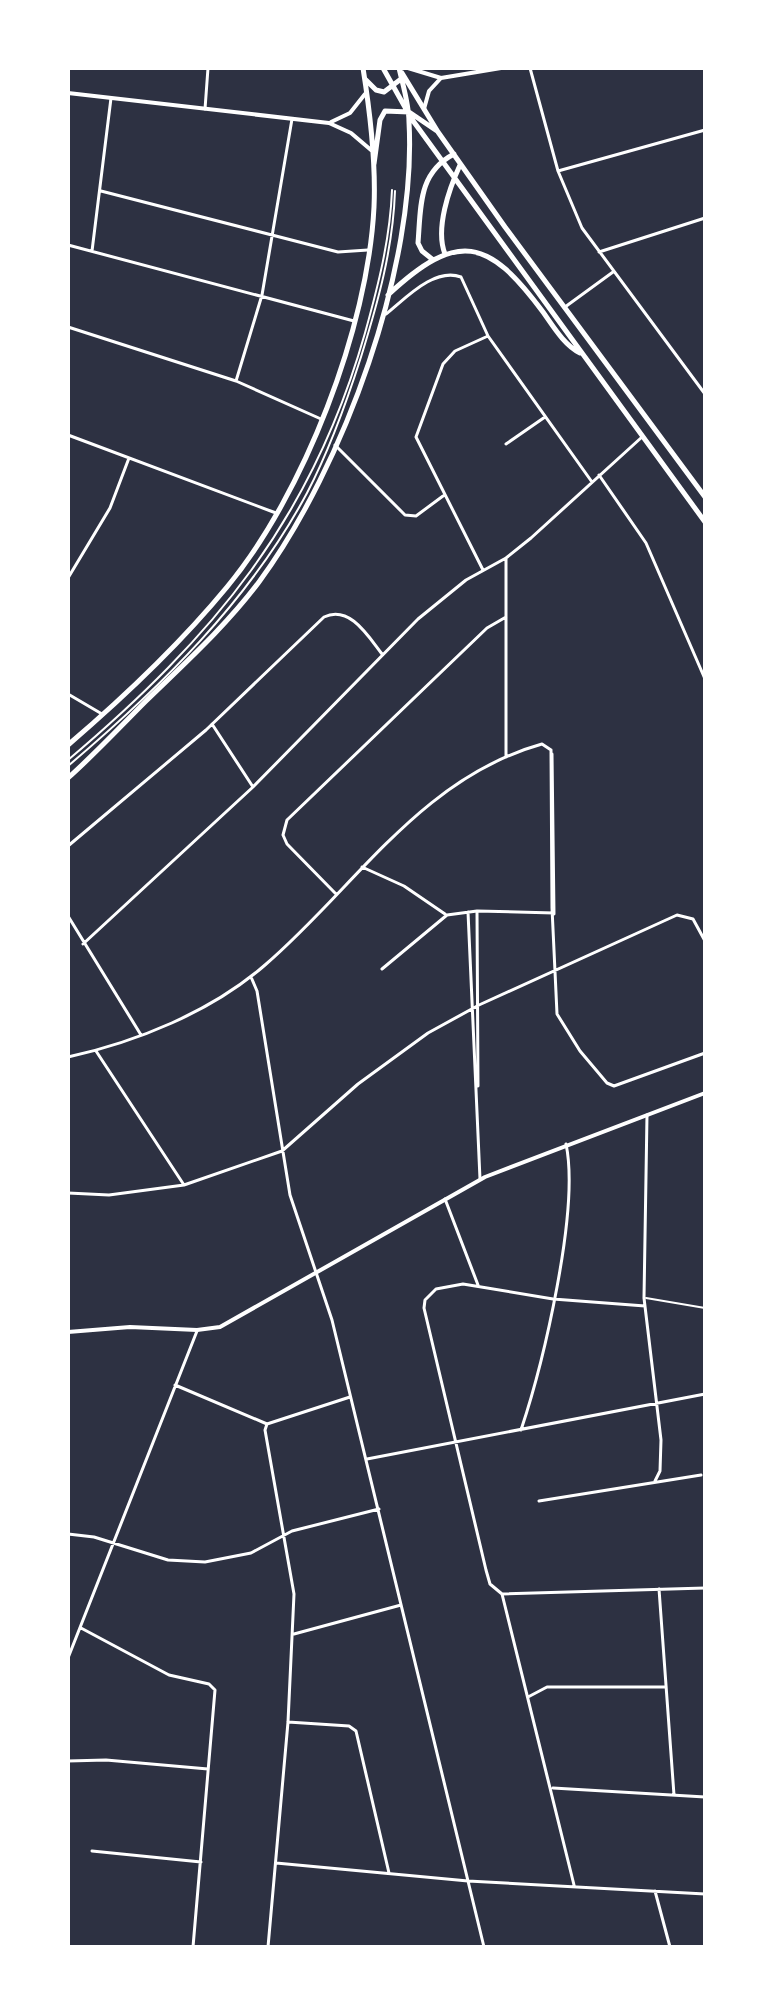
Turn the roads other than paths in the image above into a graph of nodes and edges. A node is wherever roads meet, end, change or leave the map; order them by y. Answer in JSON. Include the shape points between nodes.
{"nodes":[{"id":1,"x":208,"y":68,"type":"edge"},
{"id":2,"x":363,"y":68,"type":"edge"},
{"id":3,"x":383,"y":68,"type":"edge"},
{"id":4,"x":399,"y":68,"type":"edge"},
{"id":5,"x":408,"y":68,"type":"edge"},
{"id":6,"x":501,"y":68,"type":"edge"},
{"id":7,"x":530,"y":68,"type":"edge"},
{"id":8,"x":441,"y":78,"type":"junction"},
{"id":9,"x":365,"y":79,"type":"junction"},
{"id":10,"x":401,"y":79,"type":"junction"},
{"id":11,"x":68,"y":93,"type":"edge"},
{"id":12,"x":365,"y":94,"type":"junction"},
{"id":13,"x":111,"y":98,"type":"junction"},
{"id":14,"x":205,"y":109,"type":"junction"},
{"id":15,"x":424,"y":109,"type":"junction"},
{"id":16,"x":409,"y":112,"type":"junction"},
{"id":17,"x":292,"y":119,"type":"junction"},
{"id":18,"x":329,"y":123,"type":"junction"},
{"id":19,"x":705,"y":130,"type":"edge"},
{"id":20,"x":438,"y":132,"type":"junction"},
{"id":21,"x":371,"y":150,"type":"junction"},
{"id":22,"x":454,"y":154,"type":"junction"},
{"id":23,"x":460,"y":165,"type":"junction"},
{"id":24,"x":558,"y":171,"type":"junction"},
{"id":25,"x":373,"y":174,"type":"junction"},
{"id":26,"x":101,"y":191,"type":"junction"},
{"id":27,"x":703,"y":219,"type":"edge"},
{"id":28,"x":705,"y":225,"type":"edge"},
{"id":29,"x":275,"y":235,"type":"junction"},
{"id":30,"x":68,"y":245,"type":"edge"},
{"id":31,"x":368,"y":250,"type":"junction"},
{"id":32,"x":92,"y":251,"type":"junction"},
{"id":33,"x":599,"y":252,"type":"junction"},
{"id":34,"x":445,"y":254,"type":"junction"},
{"id":35,"x":432,"y":259,"type":"junction"},
{"id":36,"x":613,"y":272,"type":"junction"},
{"id":37,"x":262,"y":295,"type":"junction"},
{"id":38,"x":388,"y":295,"type":"junction"},
{"id":39,"x":565,"y":307,"type":"junction"},
{"id":40,"x":384,"y":315,"type":"junction"},
{"id":41,"x":354,"y":321,"type":"junction"},
{"id":42,"x":68,"y":327,"type":"edge"},
{"id":43,"x":488,"y":336,"type":"junction"},
{"id":44,"x":581,"y":354,"type":"junction"},
{"id":45,"x":236,"y":381,"type":"junction"},
{"id":46,"x":705,"y":394,"type":"edge"},
{"id":47,"x":545,"y":417,"type":"junction"},
{"id":48,"x":321,"y":419,"type":"junction"},
{"id":49,"x":68,"y":435,"type":"edge"},
{"id":50,"x":642,"y":437,"type":"junction"},
{"id":51,"x":506,"y":444,"type":"dead end"},
{"id":52,"x":335,"y":445,"type":"junction"},
{"id":53,"x":129,"y":458,"type":"junction"},
{"id":54,"x":599,"y":475,"type":"junction"},
{"id":55,"x":592,"y":482,"type":"junction"},
{"id":56,"x":704,"y":494,"type":"edge"},
{"id":57,"x":444,"y":495,"type":"junction"},
{"id":58,"x":276,"y":513,"type":"junction"},
{"id":59,"x":705,"y":522,"type":"edge"},
{"id":60,"x":506,"y":558,"type":"junction"},
{"id":61,"x":483,"y":570,"type":"junction"},
{"id":62,"x":68,"y":578,"type":"edge"},
{"id":63,"x":506,"y":617,"type":"junction"},
{"id":64,"x":383,"y":655,"type":"junction"},
{"id":65,"x":705,"y":679,"type":"edge"},
{"id":66,"x":68,"y":694,"type":"edge"},
{"id":67,"x":102,"y":714,"type":"junction"},
{"id":68,"x":212,"y":724,"type":"junction"},
{"id":69,"x":68,"y":745,"type":"edge"},
{"id":70,"x":506,"y":757,"type":"junction"},
{"id":71,"x":68,"y":760,"type":"edge"},
{"id":72,"x":68,"y":766,"type":"edge"},
{"id":73,"x":68,"y":778,"type":"edge"},
{"id":74,"x":253,"y":787,"type":"junction"},
{"id":75,"x":68,"y":846,"type":"edge"},
{"id":76,"x":362,"y":867,"type":"junction"},
{"id":77,"x":336,"y":894,"type":"junction"},
{"id":78,"x":477,"y":911,"type":"junction"},
{"id":79,"x":468,"y":912,"type":"junction"},
{"id":80,"x":553,"y":913,"type":"junction"},
{"id":81,"x":447,"y":915,"type":"junction"},
{"id":82,"x":68,"y":916,"type":"edge"},
{"id":83,"x":705,"y":941,"type":"edge"},
{"id":84,"x":83,"y":944,"type":"junction"},
{"id":85,"x":382,"y":969,"type":"dead end"},
{"id":86,"x":555,"y":972,"type":"junction"},
{"id":87,"x":251,"y":977,"type":"junction"},
{"id":88,"x":479,"y":1005,"type":"junction"},
{"id":89,"x":471,"y":1009,"type":"junction"},
{"id":90,"x":141,"y":1035,"type":"junction"},
{"id":91,"x":96,"y":1051,"type":"junction"},
{"id":92,"x":705,"y":1053,"type":"edge"},
{"id":93,"x":68,"y":1057,"type":"edge"},
{"id":94,"x":477,"y":1089,"type":"junction"},
{"id":95,"x":705,"y":1093,"type":"edge"},
{"id":96,"x":647,"y":1114,"type":"junction"},
{"id":97,"x":566,"y":1144,"type":"junction"},
{"id":98,"x":282,"y":1151,"type":"junction"},
{"id":99,"x":479,"y":1180,"type":"junction"},
{"id":100,"x":184,"y":1185,"type":"junction"},
{"id":101,"x":68,"y":1193,"type":"edge"},
{"id":102,"x":445,"y":1198,"type":"junction"},
{"id":103,"x":315,"y":1272,"type":"junction"},
{"id":104,"x":478,"y":1285,"type":"junction"},
{"id":105,"x":644,"y":1298,"type":"junction"},
{"id":106,"x":553,"y":1299,"type":"junction"},
{"id":107,"x":645,"y":1306,"type":"junction"},
{"id":108,"x":705,"y":1308,"type":"edge"},
{"id":109,"x":197,"y":1330,"type":"junction"},
{"id":110,"x":68,"y":1332,"type":"edge"},
{"id":111,"x":175,"y":1385,"type":"junction"},
{"id":112,"x":705,"y":1394,"type":"edge"},
{"id":113,"x":350,"y":1397,"type":"junction"},
{"id":114,"x":659,"y":1404,"type":"junction"},
{"id":115,"x":267,"y":1424,"type":"junction"},
{"id":116,"x":521,"y":1430,"type":"junction"},
{"id":117,"x":458,"y":1442,"type":"junction"},
{"id":118,"x":366,"y":1459,"type":"junction"},
{"id":119,"x":701,"y":1475,"type":"dead end"},
{"id":120,"x":655,"y":1481,"type":"junction"},
{"id":121,"x":539,"y":1501,"type":"dead end"},
{"id":122,"x":379,"y":1509,"type":"junction"},
{"id":123,"x":68,"y":1534,"type":"edge"},
{"id":124,"x":286,"y":1535,"type":"junction"},
{"id":125,"x":114,"y":1544,"type":"junction"},
{"id":126,"x":705,"y":1588,"type":"edge"},
{"id":127,"x":659,"y":1589,"type":"junction"},
{"id":128,"x":502,"y":1594,"type":"junction"},
{"id":129,"x":401,"y":1605,"type":"junction"},
{"id":130,"x":81,"y":1628,"type":"junction"},
{"id":131,"x":294,"y":1634,"type":"junction"},
{"id":132,"x":68,"y":1658,"type":"edge"},
{"id":133,"x":666,"y":1687,"type":"junction"},
{"id":134,"x":528,"y":1697,"type":"junction"},
{"id":135,"x":288,"y":1722,"type":"junction"},
{"id":136,"x":68,"y":1761,"type":"edge"},
{"id":137,"x":209,"y":1770,"type":"junction"},
{"id":138,"x":551,"y":1788,"type":"junction"},
{"id":139,"x":674,"y":1795,"type":"junction"},
{"id":140,"x":705,"y":1797,"type":"edge"},
{"id":141,"x":92,"y":1851,"type":"dead end"},
{"id":142,"x":201,"y":1862,"type":"junction"},
{"id":143,"x":276,"y":1863,"type":"junction"},
{"id":144,"x":389,"y":1873,"type":"junction"},
{"id":145,"x":468,"y":1881,"type":"junction"},
{"id":146,"x":574,"y":1885,"type":"junction"},
{"id":147,"x":655,"y":1891,"type":"junction"},
{"id":148,"x":705,"y":1894,"type":"edge"},
{"id":149,"x":193,"y":1947,"type":"edge"},
{"id":150,"x":268,"y":1947,"type":"edge"},
{"id":151,"x":484,"y":1947,"type":"edge"},
{"id":152,"x":670,"y":1947,"type":"edge"}],
"edges":[{"from":1,"to":14,"type":"street"},
{"from":2,"to":9,"type":"main road"},
{"from":3,"to":44,"type":"main road","via":[[419,129]]},
{"from":4,"to":10,"type":"main road"},
{"from":4,"to":15,"type":"main road"},
{"from":5,"to":8,"type":"street"},
{"from":6,"to":8,"type":"street"},
{"from":7,"to":24,"type":"street"},
{"from":8,"to":15,"type":"street","via":[[429,91]]},
{"from":9,"to":10,"type":"main road","via":[[384,92]]},
{"from":9,"to":12,"type":"main road"},
{"from":10,"to":16,"type":"main road"},
{"from":11,"to":13,"type":"street"},
{"from":12,"to":18,"type":"street","via":[[350,113]]},
{"from":12,"to":21,"type":"main road"},
{"from":13,"to":14,"type":"street"},
{"from":13,"to":26,"type":"street"},
{"from":14,"to":17,"type":"street"},
{"from":15,"to":20,"type":"main road"},
{"from":16,"to":20,"type":"main road"},
{"from":16,"to":25,"type":"main road","via":[[393,109],[381,115]]},
{"from":16,"to":38,"type":"main road","via":[[406,209]]},
{"from":17,"to":18,"type":"street"},
{"from":17,"to":29,"type":"street"},
{"from":18,"to":21,"type":"street"},
{"from":19,"to":24,"type":"street"},
{"from":20,"to":22,"type":"main road"},
{"from":21,"to":25,"type":"main road"},
{"from":22,"to":23,"type":"main road"},
{"from":22,"to":35,"type":"main road","via":[[433,167],[427,181],[418,243]]},
{"from":23,"to":34,"type":"main road","via":[[447,203]]},
{"from":23,"to":39,"type":"main road"},
{"from":24,"to":33,"type":"street","via":[[582,228]]},
{"from":25,"to":31,"type":"main road"},
{"from":26,"to":29,"type":"street"},
{"from":26,"to":32,"type":"street"},
{"from":27,"to":28,"type":"street"},
{"from":27,"to":33,"type":"street"},
{"from":29,"to":31,"type":"street","via":[[338,252]]},
{"from":29,"to":37,"type":"street"},
{"from":30,"to":32,"type":"street"},
{"from":31,"to":41,"type":"main road"},
{"from":32,"to":37,"type":"street"},
{"from":33,"to":36,"type":"street"},
{"from":34,"to":35,"type":"main road"},
{"from":34,"to":44,"type":"main road","via":[[477,254],[499,261]]},
{"from":35,"to":38,"type":"main road"},
{"from":36,"to":39,"type":"street"},
{"from":36,"to":46,"type":"street"},
{"from":37,"to":41,"type":"street"},
{"from":37,"to":45,"type":"street"},
{"from":38,"to":40,"type":"main road"},
{"from":39,"to":56,"type":"main road"},
{"from":40,"to":43,"type":"street","via":[[424,284],[456,275],[465,282]]},
{"from":40,"to":52,"type":"main road"},
{"from":41,"to":48,"type":"main road"},
{"from":42,"to":45,"type":"street"},
{"from":43,"to":47,"type":"street"},
{"from":43,"to":57,"type":"street","via":[[448,357],[416,432],[417,446]]},
{"from":44,"to":50,"type":"main road"},
{"from":45,"to":48,"type":"street"},
{"from":47,"to":51,"type":"street"},
{"from":47,"to":55,"type":"street"},
{"from":48,"to":58,"type":"main road"},
{"from":49,"to":53,"type":"street"},
{"from":50,"to":54,"type":"street"},
{"from":50,"to":59,"type":"main road"},
{"from":52,"to":57,"type":"street","via":[[405,515],[416,516]]},
{"from":52,"to":73,"type":"main road","via":[[276,555],[246,598]]},
{"from":53,"to":58,"type":"street"},
{"from":53,"to":62,"type":"street","via":[[110,508]]},
{"from":54,"to":55,"type":"street"},
{"from":54,"to":65,"type":"street","via":[[646,543]]},
{"from":55,"to":60,"type":"street"},
{"from":57,"to":61,"type":"street"},
{"from":58,"to":67,"type":"main road","via":[[228,585]]},
{"from":60,"to":61,"type":"street"},
{"from":60,"to":63,"type":"street"},
{"from":61,"to":64,"type":"street","via":[[441,599]]},
{"from":63,"to":70,"type":"street"},
{"from":63,"to":77,"type":"street","via":[[487,628],[287,820],[287,844]]},
{"from":64,"to":68,"type":"street","via":[[353,620],[332,613]]},
{"from":64,"to":74,"type":"street"},
{"from":66,"to":67,"type":"street"},
{"from":67,"to":69,"type":"main road"},
{"from":68,"to":74,"type":"street"},
{"from":68,"to":75,"type":"street"},
{"from":70,"to":76,"type":"street","via":[[432,800]]},
{"from":70,"to":80,"type":"street","via":[[542,744],[551,750]]},
{"from":71,"to":72,"type":"lane","via":[[209,627],[302,496],[359,353],[388,245],[394,191],[388,261],[372,321],[336,429],[306,495],[209,632]]},
{"from":74,"to":84,"type":"street"},
{"from":76,"to":77,"type":"street"},
{"from":76,"to":81,"type":"street"},
{"from":77,"to":87,"type":"street"},
{"from":78,"to":79,"type":"street"},
{"from":78,"to":80,"type":"street"},
{"from":78,"to":88,"type":"street"},
{"from":79,"to":81,"type":"street"},
{"from":79,"to":89,"type":"street"},
{"from":80,"to":86,"type":"street"},
{"from":81,"to":85,"type":"street"},
{"from":82,"to":84,"type":"street"},
{"from":83,"to":86,"type":"street","via":[[688,916],[671,917]]},
{"from":84,"to":90,"type":"street"},
{"from":86,"to":88,"type":"street"},
{"from":86,"to":92,"type":"street","via":[[558,1018],[610,1085]]},
{"from":87,"to":90,"type":"street"},
{"from":87,"to":98,"type":"street"},
{"from":88,"to":89,"type":"street"},
{"from":88,"to":94,"type":"street"},
{"from":89,"to":94,"type":"street"},
{"from":89,"to":98,"type":"street","via":[[392,1057]]},
{"from":90,"to":91,"type":"street"},
{"from":91,"to":93,"type":"street"},
{"from":91,"to":100,"type":"street"},
{"from":94,"to":99,"type":"street"},
{"from":95,"to":96,"type":"street"},
{"from":96,"to":97,"type":"street"},
{"from":96,"to":105,"type":"street"},
{"from":97,"to":99,"type":"street"},
{"from":97,"to":106,"type":"street","via":[[570,1188]]},
{"from":98,"to":100,"type":"street"},
{"from":98,"to":103,"type":"street"},
{"from":99,"to":102,"type":"street"},
{"from":100,"to":101,"type":"street","via":[[109,1195]]},
{"from":102,"to":103,"type":"street"},
{"from":102,"to":104,"type":"street"},
{"from":103,"to":109,"type":"street","via":[[220,1327]]},
{"from":103,"to":113,"type":"street"},
{"from":104,"to":106,"type":"street"},
{"from":104,"to":117,"type":"street","via":[[436,1289],[425,1300]]},
{"from":105,"to":107,"type":"street"},
{"from":105,"to":108,"type":"lane"},
{"from":106,"to":107,"type":"street"},
{"from":106,"to":116,"type":"street"},
{"from":107,"to":114,"type":"street"},
{"from":109,"to":110,"type":"street","via":[[130,1327]]},
{"from":109,"to":111,"type":"street"},
{"from":111,"to":115,"type":"street"},
{"from":111,"to":125,"type":"street"},
{"from":112,"to":114,"type":"street"},
{"from":113,"to":115,"type":"street"},
{"from":113,"to":118,"type":"street"},
{"from":114,"to":116,"type":"street"},
{"from":114,"to":120,"type":"street","via":[[660,1471]]},
{"from":115,"to":124,"type":"street","via":[[266,1442]]},
{"from":116,"to":117,"type":"street"},
{"from":117,"to":118,"type":"street"},
{"from":117,"to":128,"type":"street","via":[[490,1584]]},
{"from":118,"to":122,"type":"street"},
{"from":119,"to":120,"type":"street"},
{"from":120,"to":121,"type":"street"},
{"from":122,"to":124,"type":"street"},
{"from":122,"to":129,"type":"street"},
{"from":123,"to":125,"type":"street"},
{"from":124,"to":125,"type":"street","via":[[251,1553],[205,1562],[168,1560]]},
{"from":124,"to":131,"type":"street"},
{"from":125,"to":130,"type":"street"},
{"from":126,"to":127,"type":"street"},
{"from":127,"to":128,"type":"street"},
{"from":127,"to":133,"type":"street"},
{"from":128,"to":134,"type":"street"},
{"from":129,"to":131,"type":"street"},
{"from":129,"to":145,"type":"street"},
{"from":130,"to":132,"type":"street"},
{"from":130,"to":137,"type":"street","via":[[157,1670],[213,1687]]},
{"from":131,"to":135,"type":"street"},
{"from":133,"to":134,"type":"street","via":[[547,1687]]},
{"from":133,"to":139,"type":"street"},
{"from":134,"to":138,"type":"street"},
{"from":135,"to":143,"type":"street"},
{"from":135,"to":144,"type":"street","via":[[349,1726],[356,1731]]},
{"from":136,"to":137,"type":"street"},
{"from":137,"to":142,"type":"street"},
{"from":138,"to":139,"type":"street"},
{"from":138,"to":146,"type":"street"},
{"from":139,"to":140,"type":"street"},
{"from":141,"to":142,"type":"street"},
{"from":142,"to":149,"type":"street"},
{"from":143,"to":144,"type":"street"},
{"from":143,"to":150,"type":"street"},
{"from":144,"to":145,"type":"street"},
{"from":145,"to":146,"type":"street"},
{"from":145,"to":151,"type":"street"},
{"from":146,"to":147,"type":"street"},
{"from":147,"to":148,"type":"street"},
{"from":147,"to":152,"type":"street"}]}
